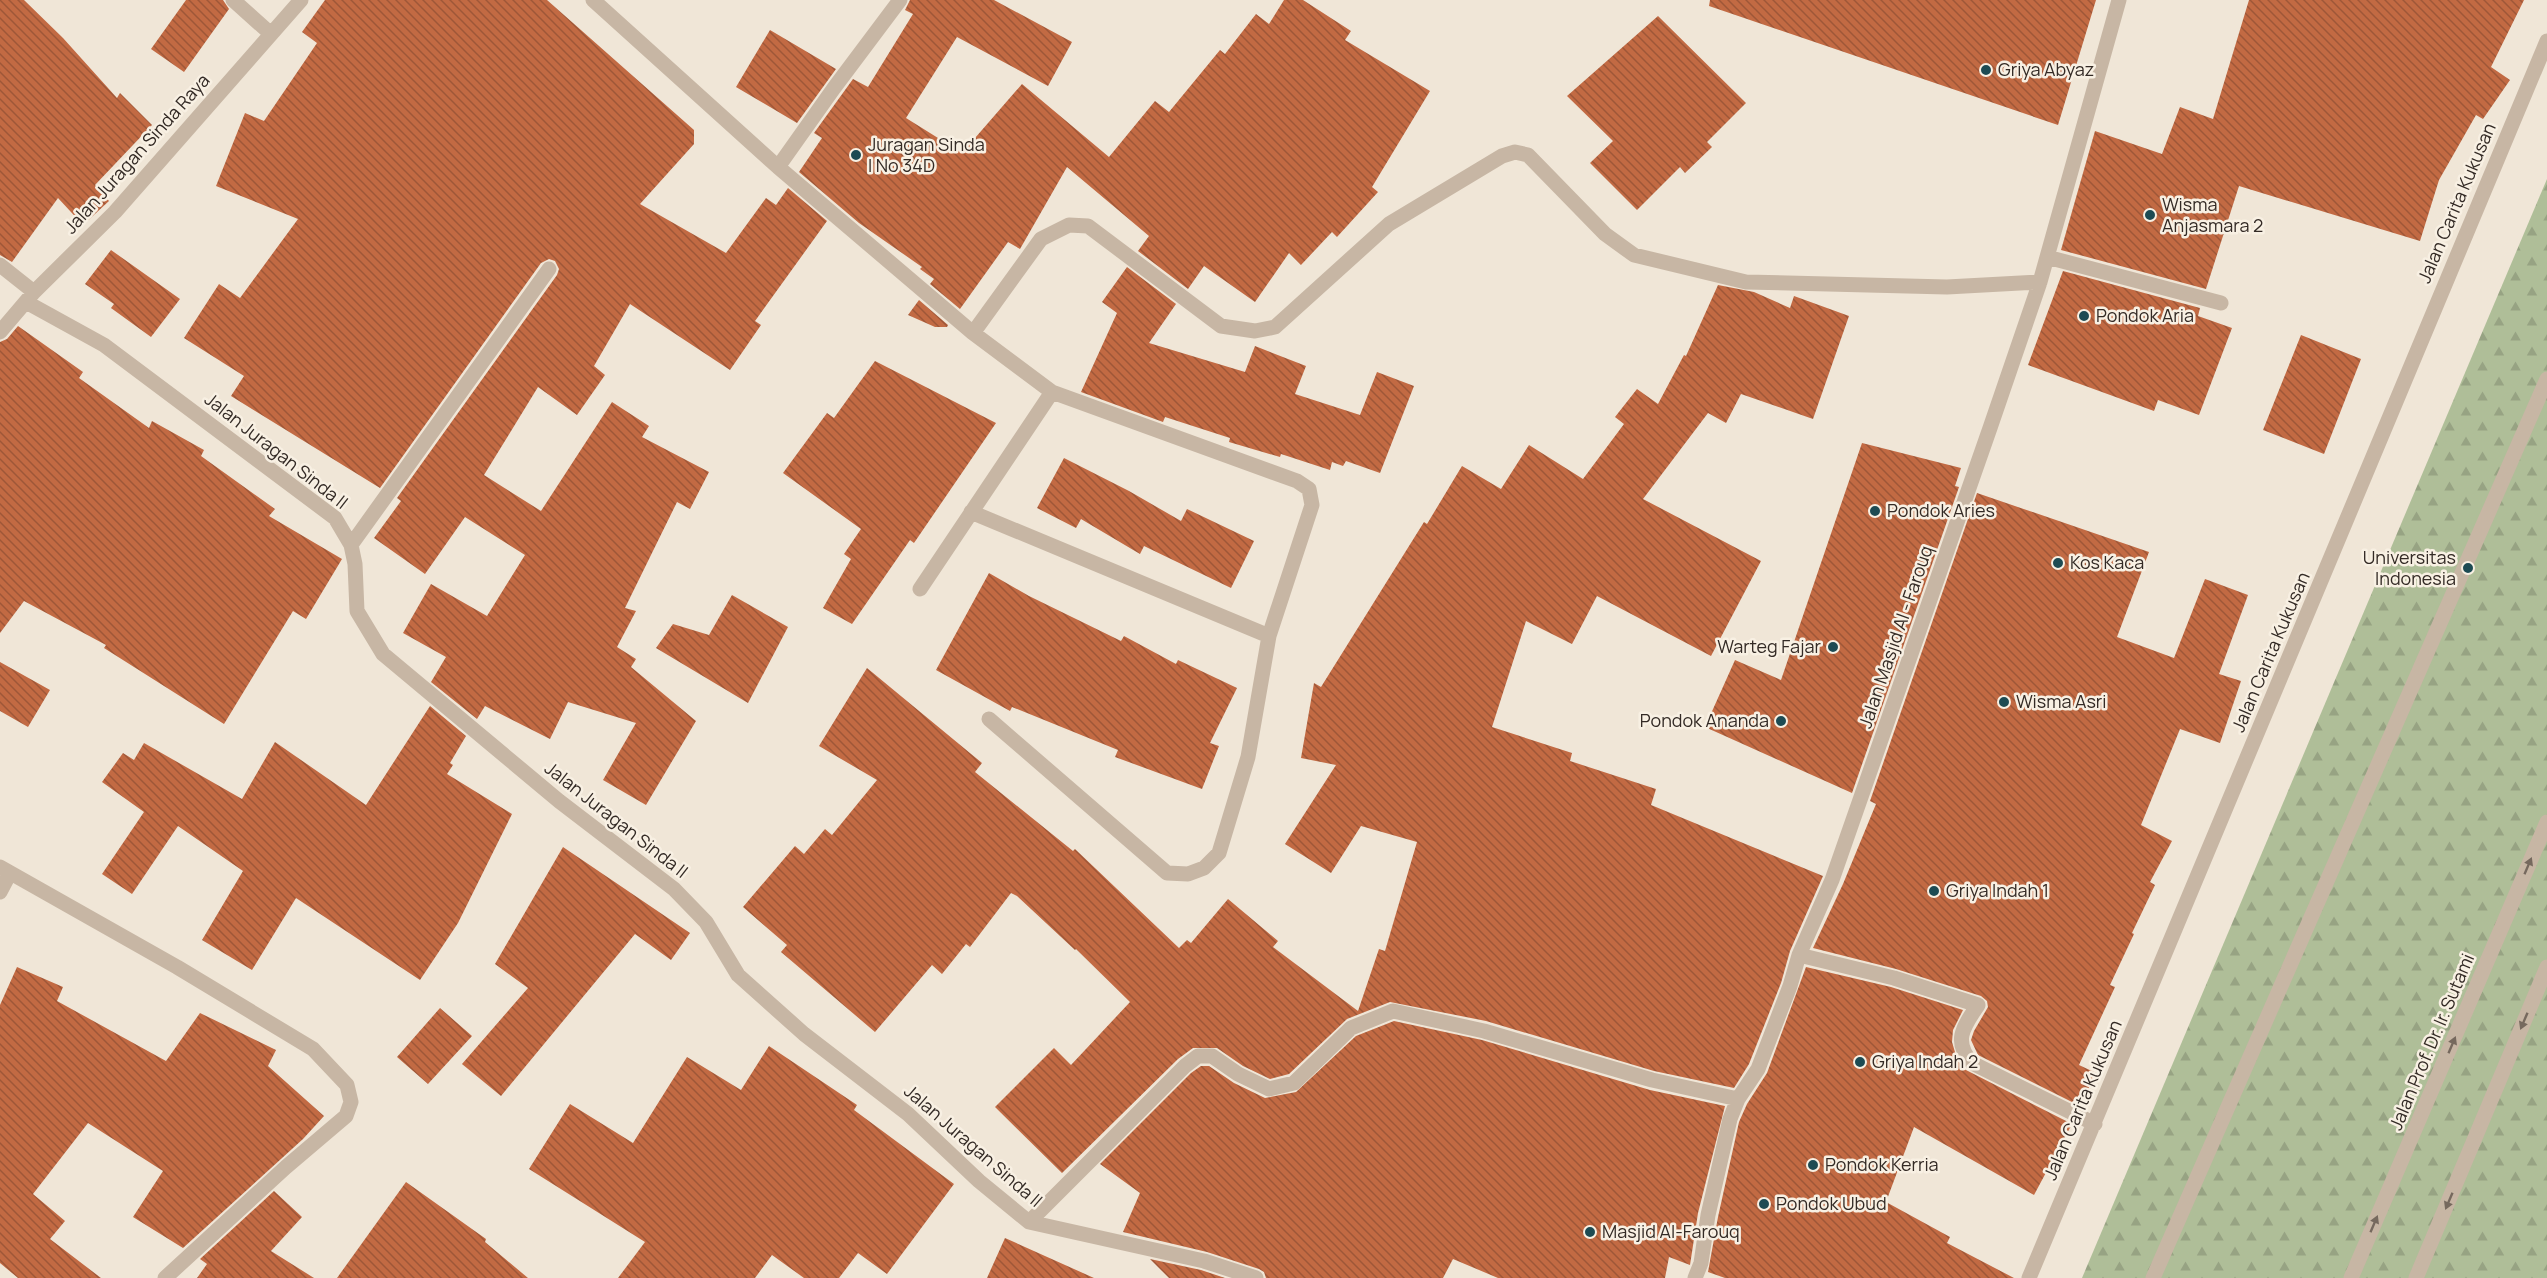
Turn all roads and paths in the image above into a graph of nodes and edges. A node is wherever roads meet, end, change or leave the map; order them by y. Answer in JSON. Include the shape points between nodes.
{"nodes":[{"id":1,"x":233,"y":0,"type":"edge"},
{"id":2,"x":301,"y":0,"type":"edge"},
{"id":3,"x":593,"y":0,"type":"edge"},
{"id":4,"x":900,"y":0,"type":"edge"},
{"id":5,"x":2120,"y":0,"type":"edge"},
{"id":6,"x":271,"y":34,"type":"junction"},
{"id":7,"x":2547,"y":41,"type":"edge"},
{"id":8,"x":778,"y":167,"type":"junction"},
{"id":9,"x":2047,"y":257,"type":"junction"},
{"id":10,"x":0,"y":265,"type":"edge"},
{"id":11,"x":549,"y":269,"type":"dead end"},
{"id":12,"x":2040,"y":282,"type":"junction"},
{"id":13,"x":30,"y":297,"type":"junction"},
{"id":14,"x":2221,"y":303,"type":"dead end"},
{"id":15,"x":0,"y":332,"type":"edge"},
{"id":16,"x":973,"y":333,"type":"junction"},
{"id":17,"x":2547,"y":379,"type":"edge"},
{"id":18,"x":1052,"y":392,"type":"junction"},
{"id":19,"x":970,"y":512,"type":"junction"},
{"id":20,"x":351,"y":545,"type":"junction"},
{"id":21,"x":920,"y":589,"type":"dead end"},
{"id":22,"x":1269,"y":636,"type":"junction"},
{"id":23,"x":989,"y":719,"type":"dead end"},
{"id":24,"x":2547,"y":822,"type":"edge"},
{"id":25,"x":5,"y":870,"type":"edge"},
{"id":26,"x":0,"y":892,"type":"edge"},
{"id":27,"x":1799,"y":955,"type":"junction"},
{"id":28,"x":2547,"y":967,"type":"edge"},
{"id":29,"x":1738,"y":1099,"type":"junction"},
{"id":30,"x":2095,"y":1124,"type":"junction"},
{"id":31,"x":1029,"y":1222,"type":"junction"},
{"id":32,"x":165,"y":1278,"type":"edge"},
{"id":33,"x":1256,"y":1278,"type":"edge"},
{"id":34,"x":1695,"y":1278,"type":"edge"},
{"id":35,"x":2029,"y":1278,"type":"edge"},
{"id":36,"x":2153,"y":1278,"type":"edge"},
{"id":37,"x":2351,"y":1278,"type":"edge"},
{"id":38,"x":2416,"y":1278,"type":"edge"}],
"edges":[{"from":1,"to":6,"type":"street"},
{"from":2,"to":6,"type":"street","name":"Jalan Juragan Sinda Raya"},
{"from":3,"to":8,"type":"street"},
{"from":4,"to":8,"type":"street"},
{"from":5,"to":9,"type":"street","name":"Jalan Masjid Al - Farouq"},
{"from":6,"to":13,"type":"street","name":"Jalan Juragan Sinda Raya","via":[[115,212]]},
{"from":7,"to":30,"type":"street","name":"Jalan Carita Kukusan"},
{"from":8,"to":16,"type":"street"},
{"from":9,"to":12,"type":"street","name":"Jalan Masjid Al - Farouq"},
{"from":9,"to":14,"type":"street"},
{"from":10,"to":13,"type":"street","name":"Jalan Juragan Sinda II"},
{"from":11,"to":20,"type":"street"},
{"from":12,"to":16,"type":"street","via":[[1947,287],[1746,282],[1634,255],[1605,234],[1528,156],[1515,152],[1389,224],[1275,327],[1256,331],[1221,326],[1088,226],[1069,225],[1041,239]]},
{"from":12,"to":27,"type":"street","name":"Jalan Masjid Al - Farouq","via":[[1832,880]]},
{"from":13,"to":15,"type":"street","name":"Jalan Juragan Sinda Raya"},
{"from":13,"to":20,"type":"street","name":"Jalan Juragan Sinda II","via":[[104,345],[335,518]]},
{"from":16,"to":18,"type":"street"},
{"from":17,"to":36,"type":"street"},
{"from":18,"to":19,"type":"street"},
{"from":18,"to":22,"type":"street","via":[[1297,481],[1309,489],[1312,505]]},
{"from":19,"to":21,"type":"street"},
{"from":19,"to":22,"type":"street"},
{"from":20,"to":31,"type":"street","name":"Jalan Juragan Sinda II","via":[[357,611],[383,654],[559,801],[674,889],[706,922],[738,975],[804,1034],[908,1114]]},
{"from":22,"to":23,"type":"street","via":[[1248,757],[1219,853],[1204,868],[1188,874],[1167,873]]},
{"from":37,"to":24,"type":"street","name":"Jalan Prof. Dr. Ir. Sutami","one_way":true},
{"from":25,"to":26,"type":"street"},
{"from":25,"to":32,"type":"street","via":[[313,1048],[347,1085],[351,1102],[346,1116]]},
{"from":27,"to":29,"type":"street","name":"Jalan Masjid Al - Farouq","via":[[1758,1069]]},
{"from":27,"to":30,"type":"street","via":[[1894,978],[1978,1005],[1962,1030],[1963,1049],[1972,1063]]},
{"from":28,"to":38,"type":"street","one_way":true},
{"from":29,"to":31,"type":"street","via":[[1652,1080],[1484,1031],[1393,1011],[1351,1028],[1294,1083],[1269,1089],[1212,1056],[1198,1056]]},
{"from":29,"to":34,"type":"street","name":"Jalan Masjid Al - Farouq","via":[[1730,1119]]},
{"from":30,"to":35,"type":"street","name":"Jalan Carita Kukusan"},
{"from":31,"to":33,"type":"street","name":"Jalan Juragan Sinda II","via":[[1204,1261]]}]}
